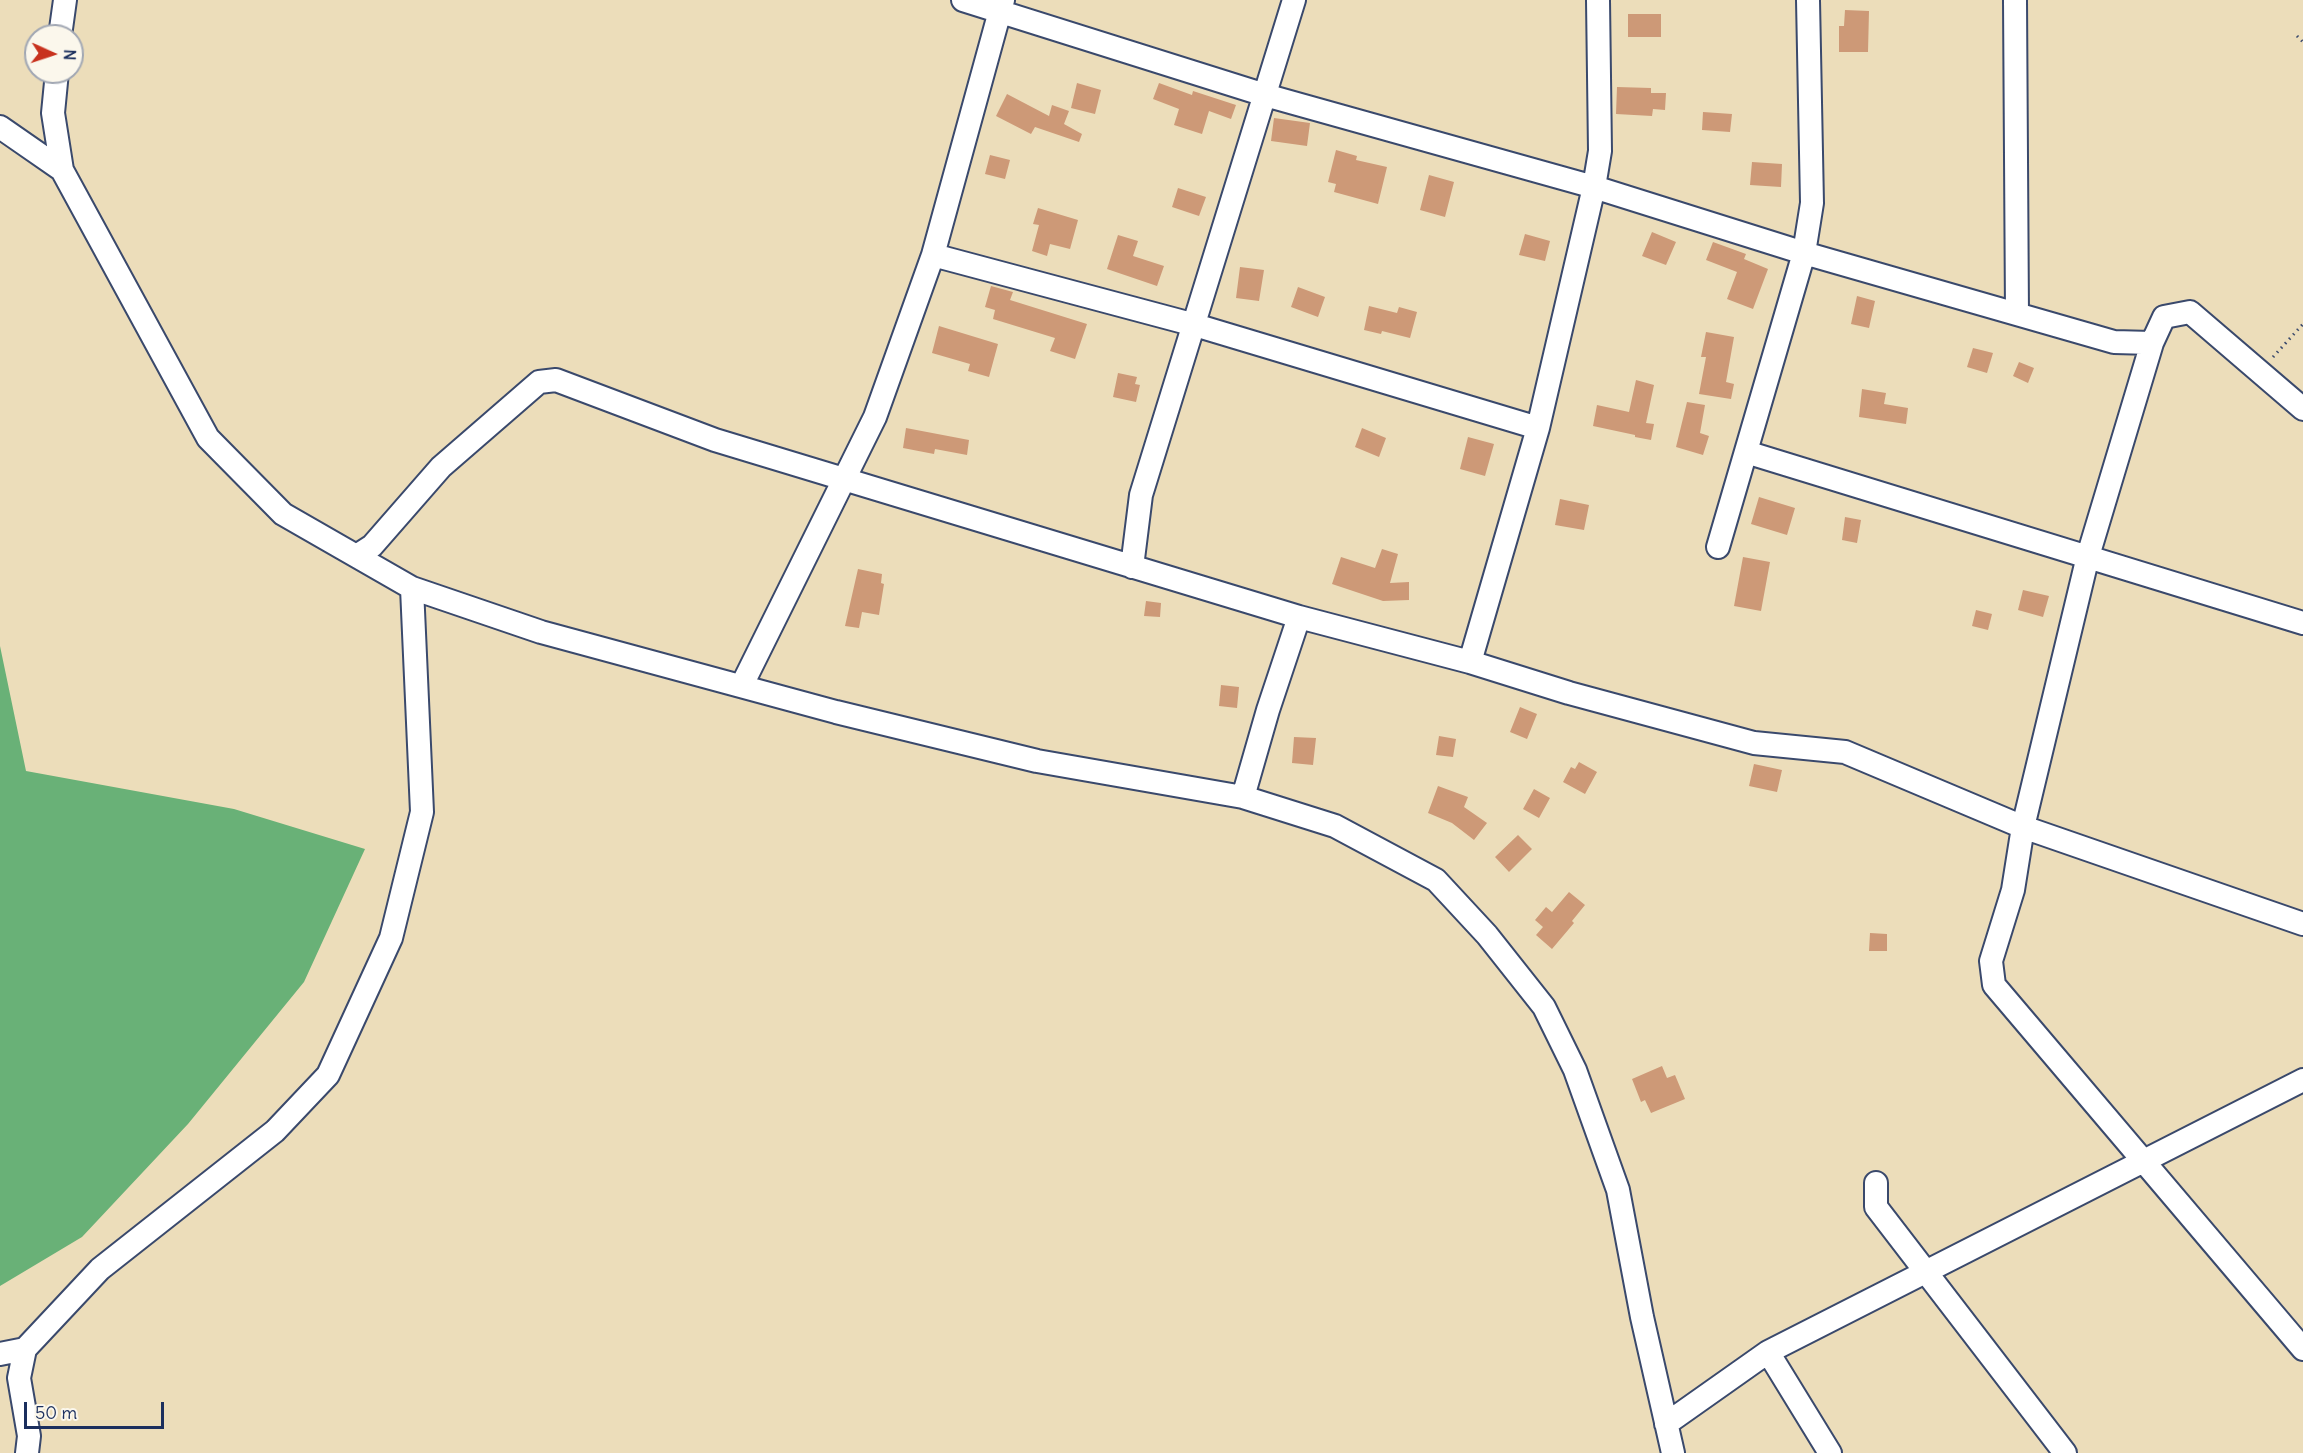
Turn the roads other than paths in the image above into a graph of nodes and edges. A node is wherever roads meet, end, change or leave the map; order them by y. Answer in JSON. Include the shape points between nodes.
{"nodes":[{"id":1,"x":65,"y":0,"type":"edge"},
{"id":2,"x":963,"y":0,"type":"edge"},
{"id":3,"x":1294,"y":0,"type":"edge"},
{"id":4,"x":1598,"y":0,"type":"edge"},
{"id":5,"x":1808,"y":0,"type":"edge"},
{"id":6,"x":2015,"y":0,"type":"edge"},
{"id":7,"x":1001,"y":5,"type":"edge"},
{"id":8,"x":62,"y":24,"type":"edge"},
{"id":9,"x":56,"y":84,"type":"edge"},
{"id":10,"x":1265,"y":95,"type":"junction"},
{"id":11,"x":0,"y":127,"type":"edge"},
{"id":12,"x":63,"y":170,"type":"junction"},
{"id":13,"x":1594,"y":187,"type":"junction"},
{"id":14,"x":1804,"y":253,"type":"junction"},
{"id":15,"x":933,"y":255,"type":"junction"},
{"id":16,"x":2017,"y":314,"type":"junction"},
{"id":17,"x":1194,"y":325,"type":"junction"},
{"id":18,"x":2152,"y":343,"type":"junction"},
{"id":19,"x":2303,"y":409,"type":"edge"},
{"id":20,"x":1538,"y":428,"type":"junction"},
{"id":21,"x":1746,"y":452,"type":"junction"},
{"id":22,"x":844,"y":480,"type":"junction"},
{"id":23,"x":1718,"y":547,"type":"dead end"},
{"id":24,"x":358,"y":555,"type":"junction"},
{"id":25,"x":2088,"y":556,"type":"junction"},
{"id":26,"x":1132,"y":567,"type":"junction"},
{"id":27,"x":412,"y":588,"type":"junction"},
{"id":28,"x":1299,"y":617,"type":"junction"},
{"id":29,"x":2303,"y":623,"type":"edge"},
{"id":30,"x":1470,"y":662,"type":"junction"},
{"id":31,"x":742,"y":685,"type":"junction"},
{"id":32,"x":1243,"y":797,"type":"junction"},
{"id":33,"x":2023,"y":827,"type":"junction"},
{"id":34,"x":2303,"y":924,"type":"edge"},
{"id":35,"x":2303,"y":1080,"type":"edge"},
{"id":36,"x":2144,"y":1162,"type":"junction"},
{"id":37,"x":1876,"y":1183,"type":"dead end"},
{"id":38,"x":1926,"y":1272,"type":"junction"},
{"id":39,"x":25,"y":1349,"type":"junction"},
{"id":40,"x":2303,"y":1349,"type":"edge"},
{"id":41,"x":1768,"y":1352,"type":"junction"},
{"id":42,"x":0,"y":1354,"type":"edge"},
{"id":43,"x":1666,"y":1424,"type":"junction"},
{"id":44,"x":27,"y":1453,"type":"edge"},
{"id":45,"x":1673,"y":1453,"type":"edge"},
{"id":46,"x":1830,"y":1453,"type":"edge"},
{"id":47,"x":2065,"y":1453,"type":"edge"}],
"edges":[{"from":1,"to":8,"type":"street"},
{"from":2,"to":7,"type":"street"},
{"from":3,"to":10,"type":"street"},
{"from":4,"to":13,"type":"street","via":[[1600,151]]},
{"from":5,"to":14,"type":"street","via":[[1812,203]]},
{"from":6,"to":16,"type":"street"},
{"from":7,"to":10,"type":"street"},
{"from":7,"to":15,"type":"street"},
{"from":9,"to":12,"type":"street","via":[[53,113]]},
{"from":10,"to":13,"type":"street"},
{"from":10,"to":17,"type":"street"},
{"from":11,"to":12,"type":"street"},
{"from":12,"to":24,"type":"street","via":[[208,438],[283,514]]},
{"from":13,"to":14,"type":"street"},
{"from":13,"to":20,"type":"street"},
{"from":14,"to":16,"type":"street"},
{"from":14,"to":21,"type":"street"},
{"from":15,"to":17,"type":"street"},
{"from":15,"to":22,"type":"street","via":[[875,417]]},
{"from":16,"to":18,"type":"street","via":[[2114,342]]},
{"from":17,"to":20,"type":"street"},
{"from":17,"to":26,"type":"street","via":[[1141,495]]},
{"from":18,"to":19,"type":"street","via":[[2164,317],[2190,312]]},
{"from":18,"to":25,"type":"street"},
{"from":20,"to":30,"type":"street"},
{"from":21,"to":23,"type":"street"},
{"from":21,"to":25,"type":"street"},
{"from":22,"to":24,"type":"street","via":[[715,440],[556,380],[539,382],[441,467],[372,546]]},
{"from":22,"to":26,"type":"street"},
{"from":22,"to":31,"type":"street"},
{"from":24,"to":27,"type":"street"},
{"from":25,"to":29,"type":"street"},
{"from":25,"to":33,"type":"street"},
{"from":26,"to":28,"type":"street"},
{"from":27,"to":31,"type":"street","via":[[541,632]]},
{"from":27,"to":39,"type":"street","via":[[422,812],[391,938],[328,1075],[275,1131],[100,1269]]},
{"from":28,"to":30,"type":"street"},
{"from":28,"to":32,"type":"street"},
{"from":30,"to":33,"type":"street","via":[[1754,743],[1845,752]]},
{"from":31,"to":32,"type":"street","via":[[1037,761]]},
{"from":32,"to":43,"type":"street","via":[[1335,826],[1436,880],[1487,935],[1544,1007],[1575,1070],[1617,1190]]},
{"from":33,"to":34,"type":"street"},
{"from":33,"to":36,"type":"street","via":[[2013,890],[1991,961],[1994,985]]},
{"from":35,"to":36,"type":"street"},
{"from":36,"to":38,"type":"street"},
{"from":36,"to":40,"type":"street"},
{"from":37,"to":38,"type":"street","via":[[1876,1207]]},
{"from":38,"to":41,"type":"street"},
{"from":38,"to":47,"type":"street"},
{"from":39,"to":42,"type":"street"},
{"from":39,"to":44,"type":"street","via":[[19,1378],[29,1436]]},
{"from":41,"to":43,"type":"street"},
{"from":41,"to":46,"type":"street"},
{"from":43,"to":45,"type":"street"}]}
